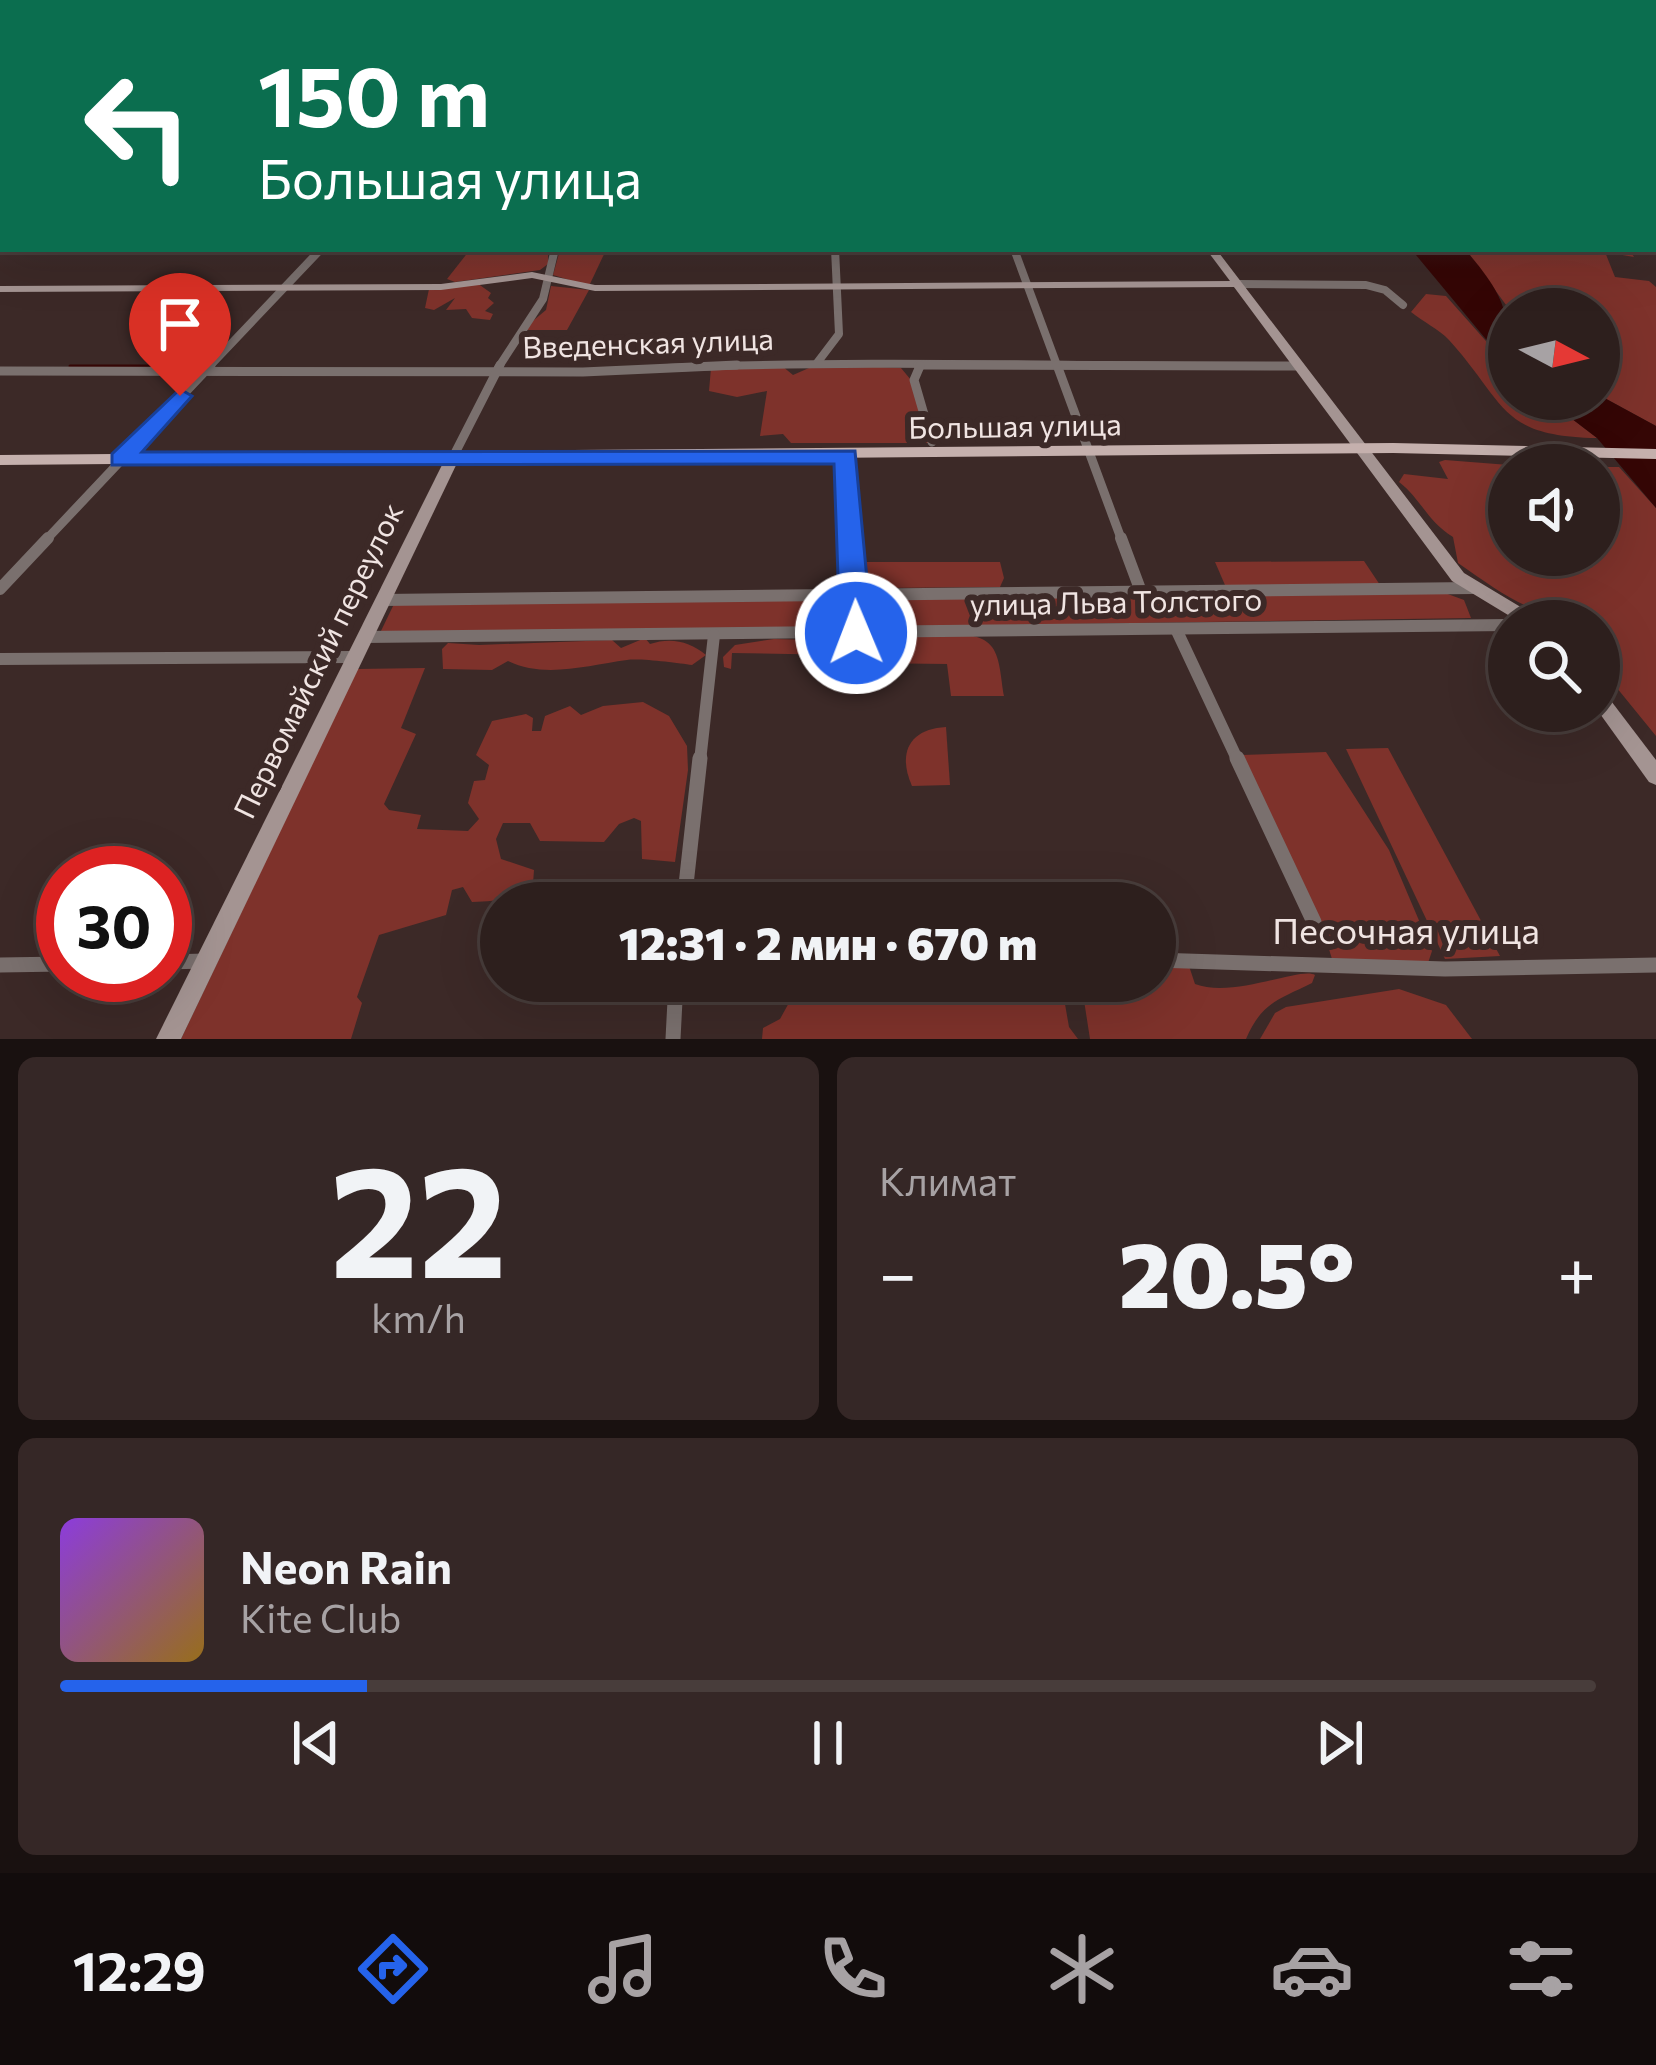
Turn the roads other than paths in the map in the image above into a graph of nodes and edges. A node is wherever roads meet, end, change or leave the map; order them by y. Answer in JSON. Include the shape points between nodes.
{"nodes":[{"id":1,"x":318,"y":252,"type":"edge"},
{"id":2,"x":554,"y":252,"type":"edge"},
{"id":3,"x":835,"y":252,"type":"edge"},
{"id":4,"x":1015,"y":252,"type":"edge"},
{"id":5,"x":1213,"y":252,"type":"edge"},
{"id":6,"x":547,"y":277,"type":"junction"},
{"id":7,"x":1237,"y":284,"type":"junction"},
{"id":8,"x":837,"y":286,"type":"junction"},
{"id":9,"x":1028,"y":286,"type":"junction"},
{"id":10,"x":283,"y":288,"type":"junction"},
{"id":11,"x":0,"y":289,"type":"edge"},
{"id":12,"x":1403,"y":305,"type":"dead end"},
{"id":13,"x":817,"y":362,"type":"junction"},
{"id":14,"x":920,"y":366,"type":"junction"},
{"id":15,"x":1296,"y":366,"type":"junction"},
{"id":16,"x":1059,"y":368,"type":"junction"},
{"id":17,"x":0,"y":370,"type":"edge"},
{"id":18,"x":204,"y":371,"type":"junction"},
{"id":19,"x":496,"y":373,"type":"junction"},
{"id":20,"x":932,"y":442,"type":"dead end"},
{"id":21,"x":1365,"y":448,"type":"junction"},
{"id":22,"x":1091,"y":453,"type":"junction"},
{"id":23,"x":1656,"y":454,"type":"edge"},
{"id":24,"x":847,"y":456,"type":"junction"},
{"id":25,"x":452,"y":458,"type":"junction"},
{"id":26,"x":121,"y":459,"type":"junction"},
{"id":27,"x":0,"y":460,"type":"edge"},
{"id":28,"x":1473,"y":588,"type":"junction"},
{"id":29,"x":0,"y":589,"type":"edge"},
{"id":30,"x":1140,"y":589,"type":"junction"},
{"id":31,"x":856,"y":593,"type":"junction"},
{"id":32,"x":383,"y":600,"type":"junction"},
{"id":33,"x":1494,"y":600,"type":"edge"},
{"id":34,"x":1488,"y":625,"type":"edge"},
{"id":35,"x":1176,"y":629,"type":"junction"},
{"id":36,"x":856,"y":633,"type":"junction"},
{"id":37,"x":714,"y":634,"type":"junction"},
{"id":38,"x":359,"y":647,"type":"junction"},
{"id":39,"x":0,"y":659,"type":"edge"},
{"id":40,"x":1620,"y":727,"type":"edge"},
{"id":41,"x":1656,"y":776,"type":"edge"},
{"id":42,"x":685,"y":882,"type":"edge"},
{"id":43,"x":1314,"y":922,"type":"dead end"},
{"id":44,"x":192,"y":961,"type":"edge"},
{"id":45,"x":206,"y":961,"type":"junction"},
{"id":46,"x":1176,"y":961,"type":"edge"},
{"id":47,"x":36,"y":964,"type":"edge"},
{"id":48,"x":0,"y":965,"type":"edge"},
{"id":49,"x":1656,"y":965,"type":"edge"},
{"id":50,"x":675,"y":1002,"type":"edge"},
{"id":51,"x":168,"y":1039,"type":"edge"},
{"id":52,"x":673,"y":1039,"type":"edge"}],
"edges":[{"from":1,"to":10,"type":"street"},
{"from":2,"to":6,"type":"street","name":"Первомайский переулок"},
{"from":3,"to":8,"type":"street"},
{"from":4,"to":9,"type":"street"},
{"from":5,"to":7,"type":"street"},
{"from":6,"to":8,"type":"street","via":[[595,288]]},
{"from":6,"to":10,"type":"street"},
{"from":6,"to":19,"type":"street","name":"Первомайский переулок"},
{"from":7,"to":9,"type":"street"},
{"from":7,"to":12,"type":"street","via":[[1366,285]]},
{"from":7,"to":15,"type":"street"},
{"from":8,"to":9,"type":"street"},
{"from":8,"to":13,"type":"street","via":[[839,334]]},
{"from":9,"to":16,"type":"street"},
{"from":10,"to":11,"type":"street"},
{"from":10,"to":18,"type":"street"},
{"from":13,"to":14,"type":"street","name":"Введенская улица"},
{"from":13,"to":19,"type":"street","name":"Введенская улица"},
{"from":14,"to":16,"type":"street","name":"Введенская улица"},
{"from":14,"to":20,"type":"street","via":[[914,380]]},
{"from":15,"to":16,"type":"street","name":"Введенская улица"},
{"from":15,"to":21,"type":"street"},
{"from":16,"to":22,"type":"street"},
{"from":17,"to":18,"type":"street","name":"Введенская улица"},
{"from":18,"to":19,"type":"street","name":"Введенская улица"},
{"from":18,"to":26,"type":"street"},
{"from":19,"to":25,"type":"street","name":"Первомайский переулок"},
{"from":21,"to":22,"type":"main road","name":"Большая улица"},
{"from":21,"to":23,"type":"main road","name":"Большая улица"},
{"from":21,"to":28,"type":"street"},
{"from":22,"to":24,"type":"main road","name":"Большая улица"},
{"from":22,"to":30,"type":"street"},
{"from":24,"to":25,"type":"main road","name":"Большая улица"},
{"from":24,"to":31,"type":"street"},
{"from":25,"to":26,"type":"main road","name":"Большая улица"},
{"from":25,"to":32,"type":"street","name":"Первомайский переулок"},
{"from":26,"to":27,"type":"main road","name":"Большая улица"},
{"from":26,"to":29,"type":"street"},
{"from":28,"to":30,"type":"street","name":"улица Льва Толстого"},
{"from":28,"to":33,"type":"street"},
{"from":30,"to":31,"type":"street","name":"улица Льва Толстого"},
{"from":31,"to":32,"type":"street","name":"улица Льва Толстого"},
{"from":31,"to":36,"type":"street"},
{"from":32,"to":38,"type":"street","name":"Первомайский переулок"},
{"from":34,"to":35,"type":"street","name":"улица Льва Толстого"},
{"from":35,"to":36,"type":"street","name":"улица Льва Толстого"},
{"from":35,"to":43,"type":"street"},
{"from":36,"to":37,"type":"street","name":"улица Льва Толстого"},
{"from":37,"to":38,"type":"street","name":"улица Льва Толстого"},
{"from":37,"to":42,"type":"street"},
{"from":38,"to":39,"type":"street","name":"улица Льва Толстого"},
{"from":38,"to":45,"type":"street","name":"Первомайский переулок"},
{"from":40,"to":41,"type":"street"},
{"from":44,"to":45,"type":"street"},
{"from":45,"to":51,"type":"street","name":"Первомайский переулок"},
{"from":46,"to":49,"type":"street","name":"Песочная улица"},
{"from":47,"to":48,"type":"street"},
{"from":50,"to":52,"type":"street"}]}
